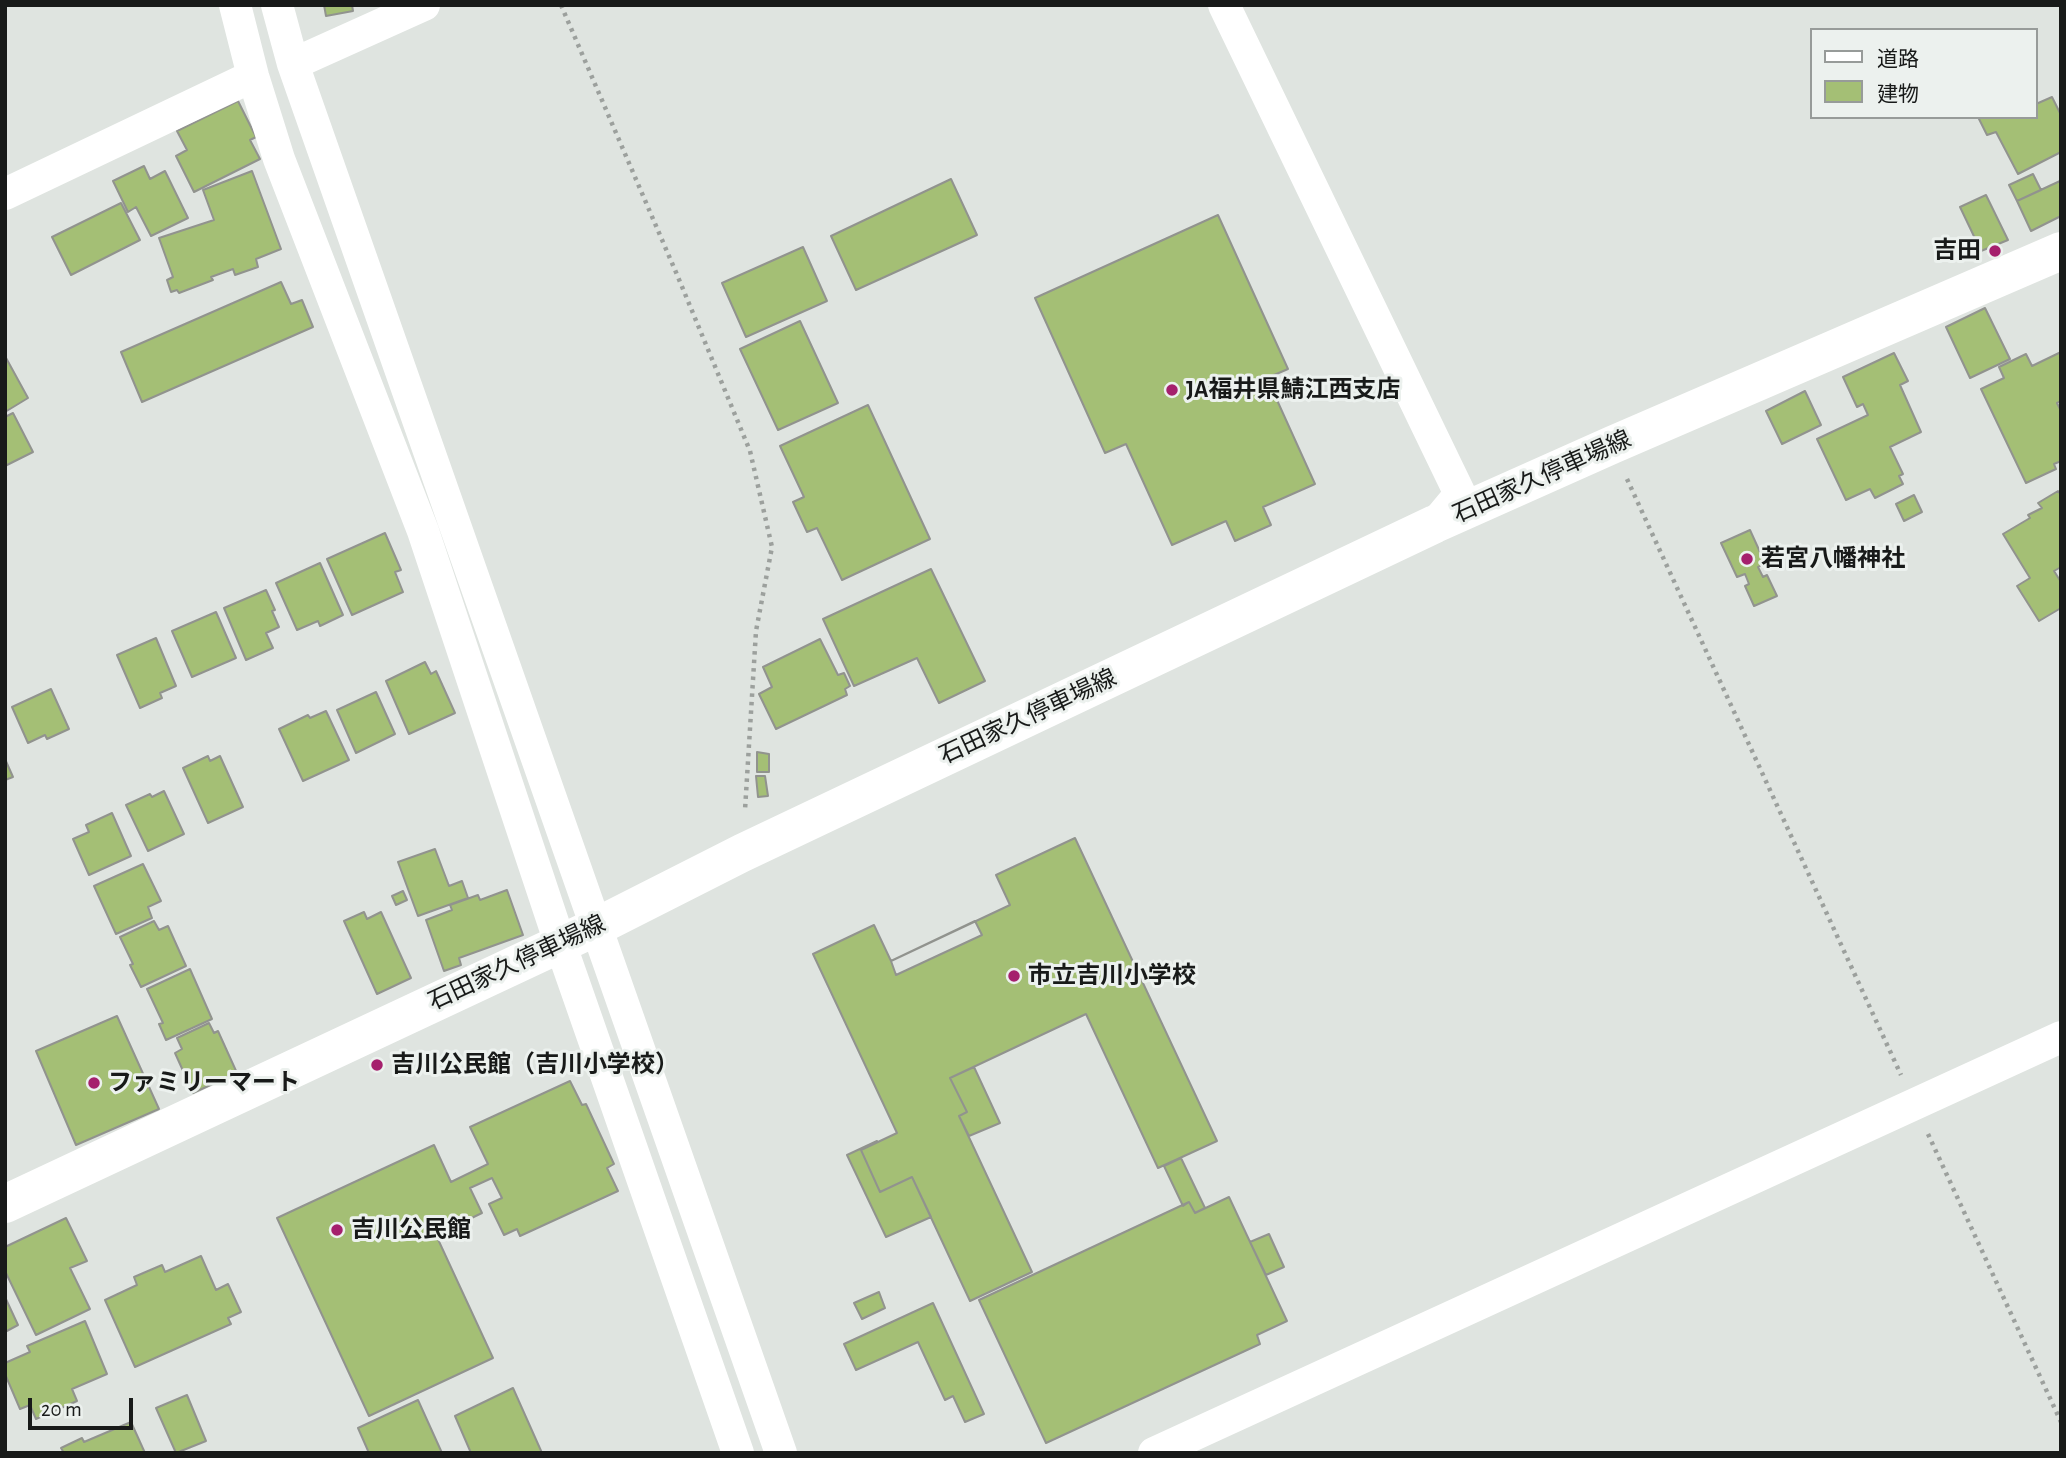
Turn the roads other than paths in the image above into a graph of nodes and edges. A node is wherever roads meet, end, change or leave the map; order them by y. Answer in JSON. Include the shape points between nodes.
{"nodes":[{"id":1,"x":235,"y":5,"type":"edge"},
{"id":2,"x":277,"y":5,"type":"edge"},
{"id":3,"x":424,"y":5,"type":"edge"},
{"id":4,"x":1224,"y":5,"type":"edge"},
{"id":5,"x":293,"y":64,"type":"junction"},
{"id":6,"x":253,"y":76,"type":"junction"},
{"id":7,"x":5,"y":194,"type":"edge"},
{"id":8,"x":2061,"y":251,"type":"edge"},
{"id":9,"x":1436,"y":524,"type":"junction"},
{"id":10,"x":596,"y":926,"type":"junction"},
{"id":11,"x":560,"y":943,"type":"junction"},
{"id":12,"x":2061,"y":1037,"type":"edge"},
{"id":13,"x":5,"y":1203,"type":"edge"},
{"id":14,"x":738,"y":1453,"type":"edge"},
{"id":15,"x":781,"y":1453,"type":"edge"},
{"id":16,"x":1154,"y":1453,"type":"edge"}],
"edges":[{"from":1,"to":6,"type":"street"},
{"from":2,"to":5,"type":"street"},
{"from":3,"to":5,"type":"street"},
{"from":4,"to":9,"type":"street","via":[[1460,494]]},
{"from":5,"to":10,"type":"street"},
{"from":6,"to":7,"type":"street"},
{"from":6,"to":11,"type":"street","via":[[279,159],[423,531]]},
{"from":8,"to":9,"type":"main road","name":"石田家久停車場線"},
{"from":9,"to":10,"type":"main road","name":"石田家久停車場線"},
{"from":10,"to":11,"type":"main road","name":"石田家久停車場線"},
{"from":10,"to":15,"type":"street"},
{"from":11,"to":13,"type":"main road","name":"石田家久停車場線"},
{"from":11,"to":14,"type":"street"},
{"from":12,"to":16,"type":"street"}]}
